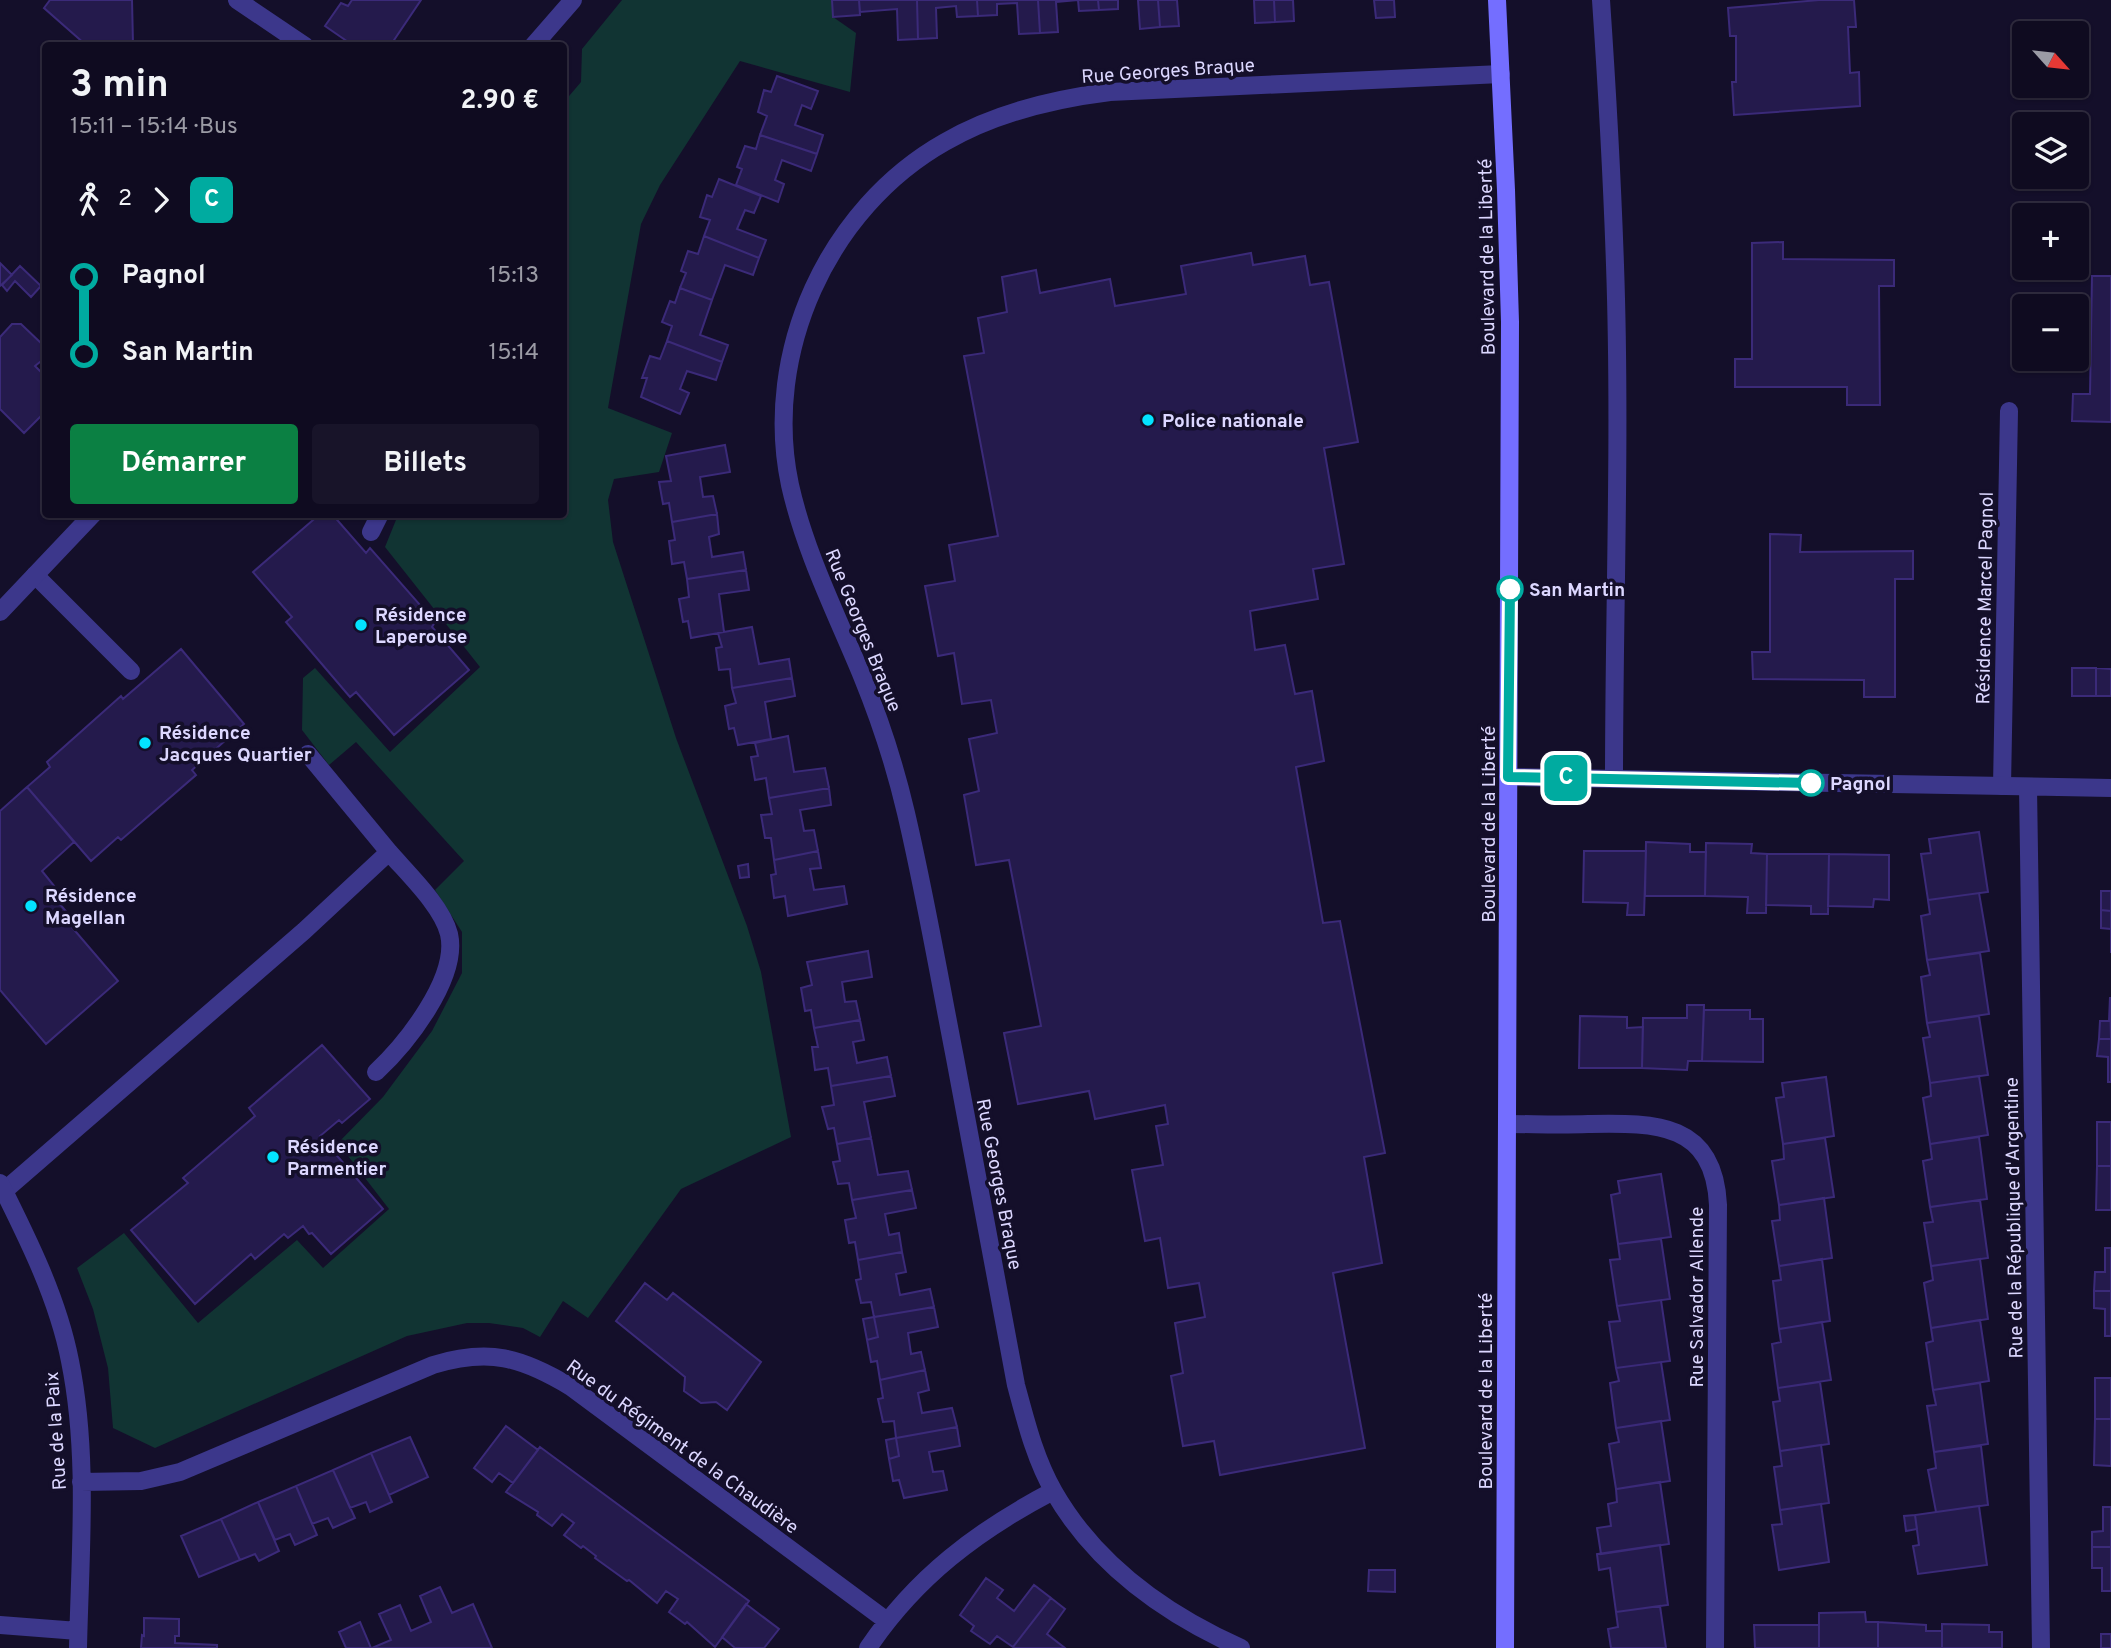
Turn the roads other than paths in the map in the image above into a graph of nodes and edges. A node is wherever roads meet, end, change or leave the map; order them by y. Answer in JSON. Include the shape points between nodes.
{"nodes":[{"id":1,"x":237,"y":0,"type":"edge"},
{"id":2,"x":572,"y":0,"type":"edge"},
{"id":3,"x":1497,"y":0,"type":"edge"},
{"id":4,"x":1601,"y":0,"type":"edge"},
{"id":5,"x":299,"y":42,"type":"edge"},
{"id":6,"x":536,"y":42,"type":"edge"},
{"id":7,"x":1501,"y":74,"type":"junction"},
{"id":8,"x":2009,"y":411,"type":"dead end"},
{"id":9,"x":89,"y":518,"type":"edge"},
{"id":10,"x":378,"y":518,"type":"edge"},
{"id":11,"x":371,"y":532,"type":"dead end"},
{"id":12,"x":35,"y":575,"type":"junction"},
{"id":13,"x":0,"y":612,"type":"edge"},
{"id":14,"x":131,"y":671,"type":"dead end"},
{"id":15,"x":308,"y":754,"type":"dead end"},
{"id":16,"x":1508,"y":777,"type":"junction"},
{"id":17,"x":1614,"y":779,"type":"junction"},
{"id":18,"x":2002,"y":786,"type":"junction"},
{"id":19,"x":2028,"y":787,"type":"junction"},
{"id":20,"x":2111,"y":788,"type":"edge"},
{"id":21,"x":389,"y":852,"type":"junction"},
{"id":22,"x":376,"y":1072,"type":"dead end"},
{"id":23,"x":1507,"y":1124,"type":"junction"},
{"id":24,"x":2,"y":1187,"type":"edge"},
{"id":25,"x":81,"y":1482,"type":"junction"},
{"id":26,"x":1053,"y":1491,"type":"junction"},
{"id":27,"x":887,"y":1621,"type":"junction"},
{"id":28,"x":0,"y":1625,"type":"edge"},
{"id":29,"x":78,"y":1639,"type":"edge"},
{"id":30,"x":868,"y":1648,"type":"edge"},
{"id":31,"x":1241,"y":1648,"type":"edge"},
{"id":32,"x":1504,"y":1648,"type":"edge"},
{"id":33,"x":1715,"y":1648,"type":"edge"},
{"id":34,"x":2041,"y":1648,"type":"edge"}],
"edges":[{"from":1,"to":5,"type":"street"},
{"from":2,"to":6,"type":"street"},
{"from":3,"to":7,"type":"main road","name":"Boulevard de la Liberté"},
{"from":4,"to":17,"type":"street","via":[[1615,267]]},
{"from":7,"to":16,"type":"main road","name":"Boulevard de la Liberté","via":[[1510,322]]},
{"from":7,"to":26,"type":"street","name":"Rue Georges Braque","via":[[1110,92],[1062,99],[993,119],[944,142],[870,201],[832,252],[800,322],[784,406],[791,487],[806,543],[875,709],[905,808],[1016,1385],[1029,1433]]},
{"from":8,"to":18,"type":"street","name":"Résidence Marcel Pagnol"},
{"from":9,"to":12,"type":"street"},
{"from":10,"to":11,"type":"street"},
{"from":12,"to":13,"type":"street"},
{"from":12,"to":14,"type":"street"},
{"from":15,"to":21,"type":"street"},
{"from":16,"to":17,"type":"street"},
{"from":16,"to":23,"type":"main road","name":"Boulevard de la Liberté"},
{"from":17,"to":18,"type":"street"},
{"from":18,"to":19,"type":"street"},
{"from":19,"to":20,"type":"street"},
{"from":19,"to":34,"type":"street","name":"Rue de la République d'Argentine"},
{"from":21,"to":22,"type":"street","via":[[443,919],[450,947],[430,1002],[406,1041]]},
{"from":21,"to":24,"type":"street","via":[[304,931]]},
{"from":23,"to":32,"type":"main road","name":"Boulevard de la Liberté"},
{"from":23,"to":33,"type":"street","name":"Rue Salvador Allende","via":[[1658,1126],[1695,1144],[1712,1170],[1718,1205]]},
{"from":24,"to":25,"type":"street","name":"Rue de la Paix","via":[[45,1280],[63,1332],[77,1409]]},
{"from":25,"to":27,"type":"street","name":"Rue du Régiment de la Chaudière","via":[[141,1481],[180,1472],[433,1365],[470,1356],[502,1356],[535,1367],[570,1387]]},
{"from":25,"to":29,"type":"street","name":"Rue de la Paix"},
{"from":26,"to":27,"type":"street","via":[[958,1551],[912,1591]]},
{"from":26,"to":31,"type":"street","name":"Rue Georges Braque","via":[[1097,1550],[1149,1597]]},
{"from":27,"to":30,"type":"street"},
{"from":28,"to":29,"type":"street"}]}
